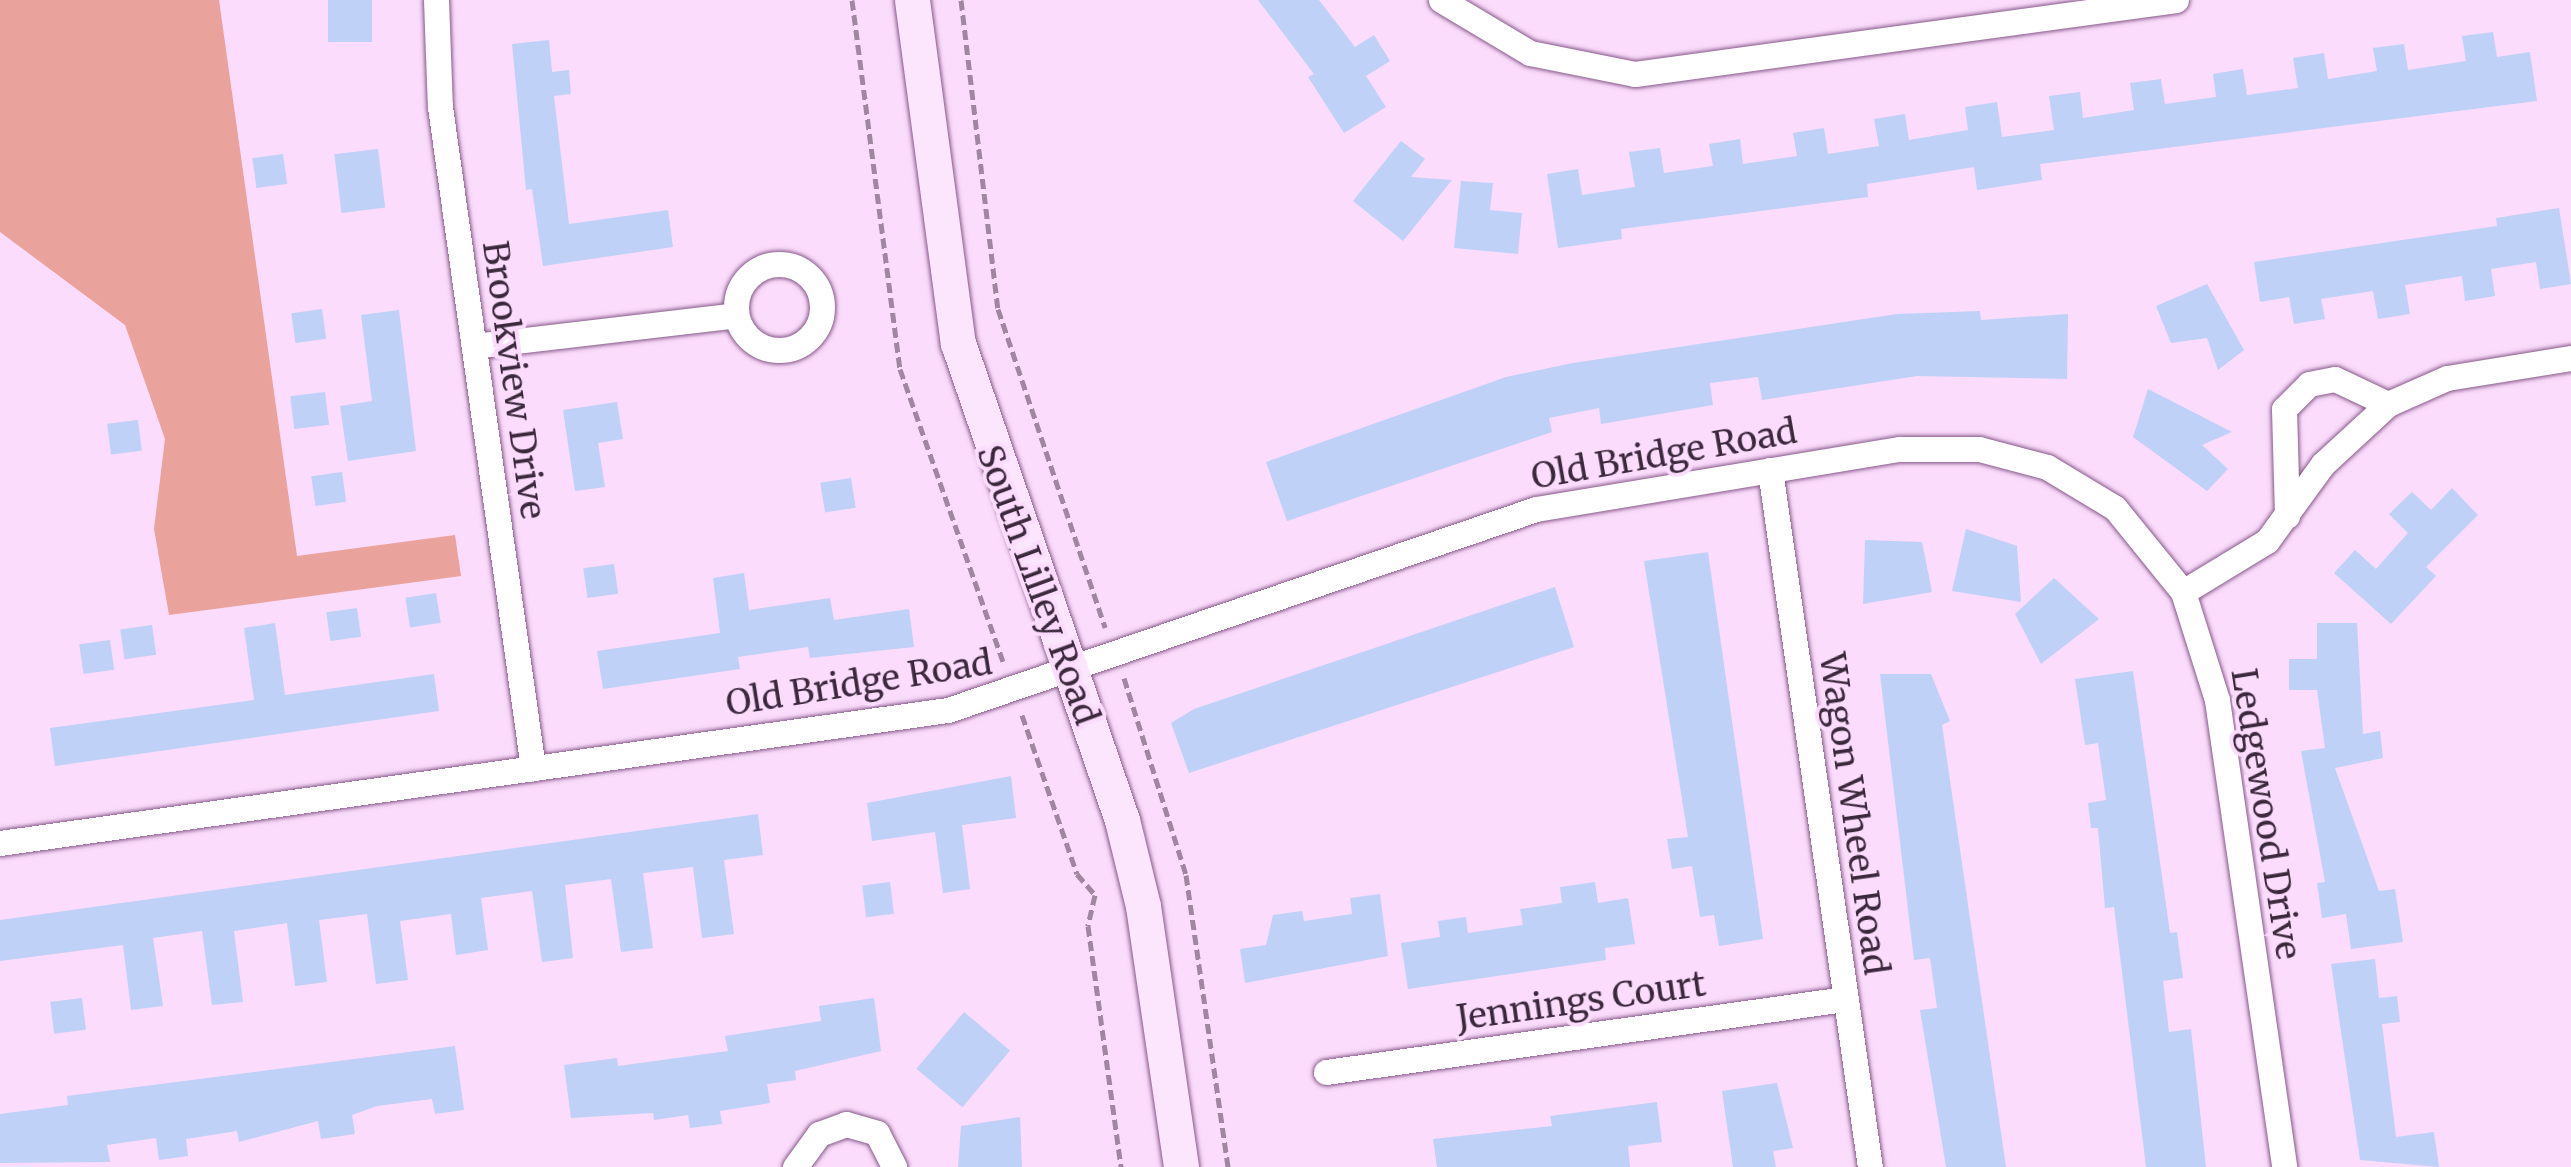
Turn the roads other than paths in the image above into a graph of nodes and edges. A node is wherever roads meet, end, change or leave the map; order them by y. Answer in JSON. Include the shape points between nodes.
{"nodes":[{"id":1,"x":436,"y":0,"type":"edge"},
{"id":2,"x":912,"y":0,"type":"edge"},
{"id":3,"x":1441,"y":0,"type":"edge"},
{"id":4,"x":2176,"y":0,"type":"edge"},
{"id":5,"x":736,"y":315,"type":"dead end"},
{"id":6,"x":474,"y":346,"type":"junction"},
{"id":7,"x":2571,"y":358,"type":"edge"},
{"id":8,"x":2388,"y":404,"type":"junction"},
{"id":9,"x":2000,"y":453,"type":"joint"},
{"id":10,"x":1770,"y":470,"type":"junction"},
{"id":11,"x":2287,"y":516,"type":"junction"},
{"id":12,"x":2184,"y":592,"type":"junction"},
{"id":13,"x":1069,"y":673,"type":"junction"},
{"id":14,"x":533,"y":768,"type":"junction"},
{"id":15,"x":0,"y":843,"type":"edge"},
{"id":16,"x":1844,"y":998,"type":"junction"},
{"id":17,"x":1326,"y":1072,"type":"dead end"},
{"id":18,"x":796,"y":1167,"type":"edge"},
{"id":19,"x":894,"y":1167,"type":"edge"},
{"id":20,"x":1181,"y":1167,"type":"edge"},
{"id":21,"x":1870,"y":1167,"type":"edge"},
{"id":22,"x":2284,"y":1167,"type":"edge"}],
"edges":[{"from":1,"to":6,"type":"street","name":"Brookview Drive","via":[[440,106]]},
{"from":2,"to":13,"type":"street","name":"South Lilley Road","via":[[958,343]]},
{"from":3,"to":4,"type":"street","via":[[1530,53],[1635,74]]},
{"from":5,"to":6,"type":"street"},
{"from":6,"to":14,"type":"street","name":"Brookview Drive"},
{"from":7,"to":8,"type":"street","via":[[2447,378]]},
{"from":8,"to":11,"type":"street","via":[[2322,464]]},
{"from":8,"to":11,"type":"street","via":[[2335,379],[2309,384],[2284,409]]},
{"from":9,"to":10,"type":"street","name":"Old Bridge Road","via":[[1930,446]]},
{"from":9,"to":12,"type":"street","name":"Ledgewood Drive","via":[[2047,467],[2116,508]]},
{"from":10,"to":13,"type":"street","name":"Old Bridge Road","via":[[1536,510]]},
{"from":10,"to":16,"type":"street","name":"Wagon Wheel Road"},
{"from":11,"to":12,"type":"street","via":[[2249,556]]},
{"from":12,"to":22,"type":"street","name":"Ledgewood Drive","via":[[2218,700]]},
{"from":13,"to":14,"type":"street","name":"Old Bridge Road","via":[[948,710]]},
{"from":13,"to":20,"type":"street","name":"South Lilley Road","via":[[1122,820],[1143,906]]},
{"from":14,"to":15,"type":"street","name":"Old Bridge Road"},
{"from":16,"to":17,"type":"street","name":"Jennings Court"},
{"from":16,"to":21,"type":"street","name":"Wagon Wheel Road"},
{"from":18,"to":19,"type":"street","via":[[819,1134],[846,1124],[876,1133]]}]}
